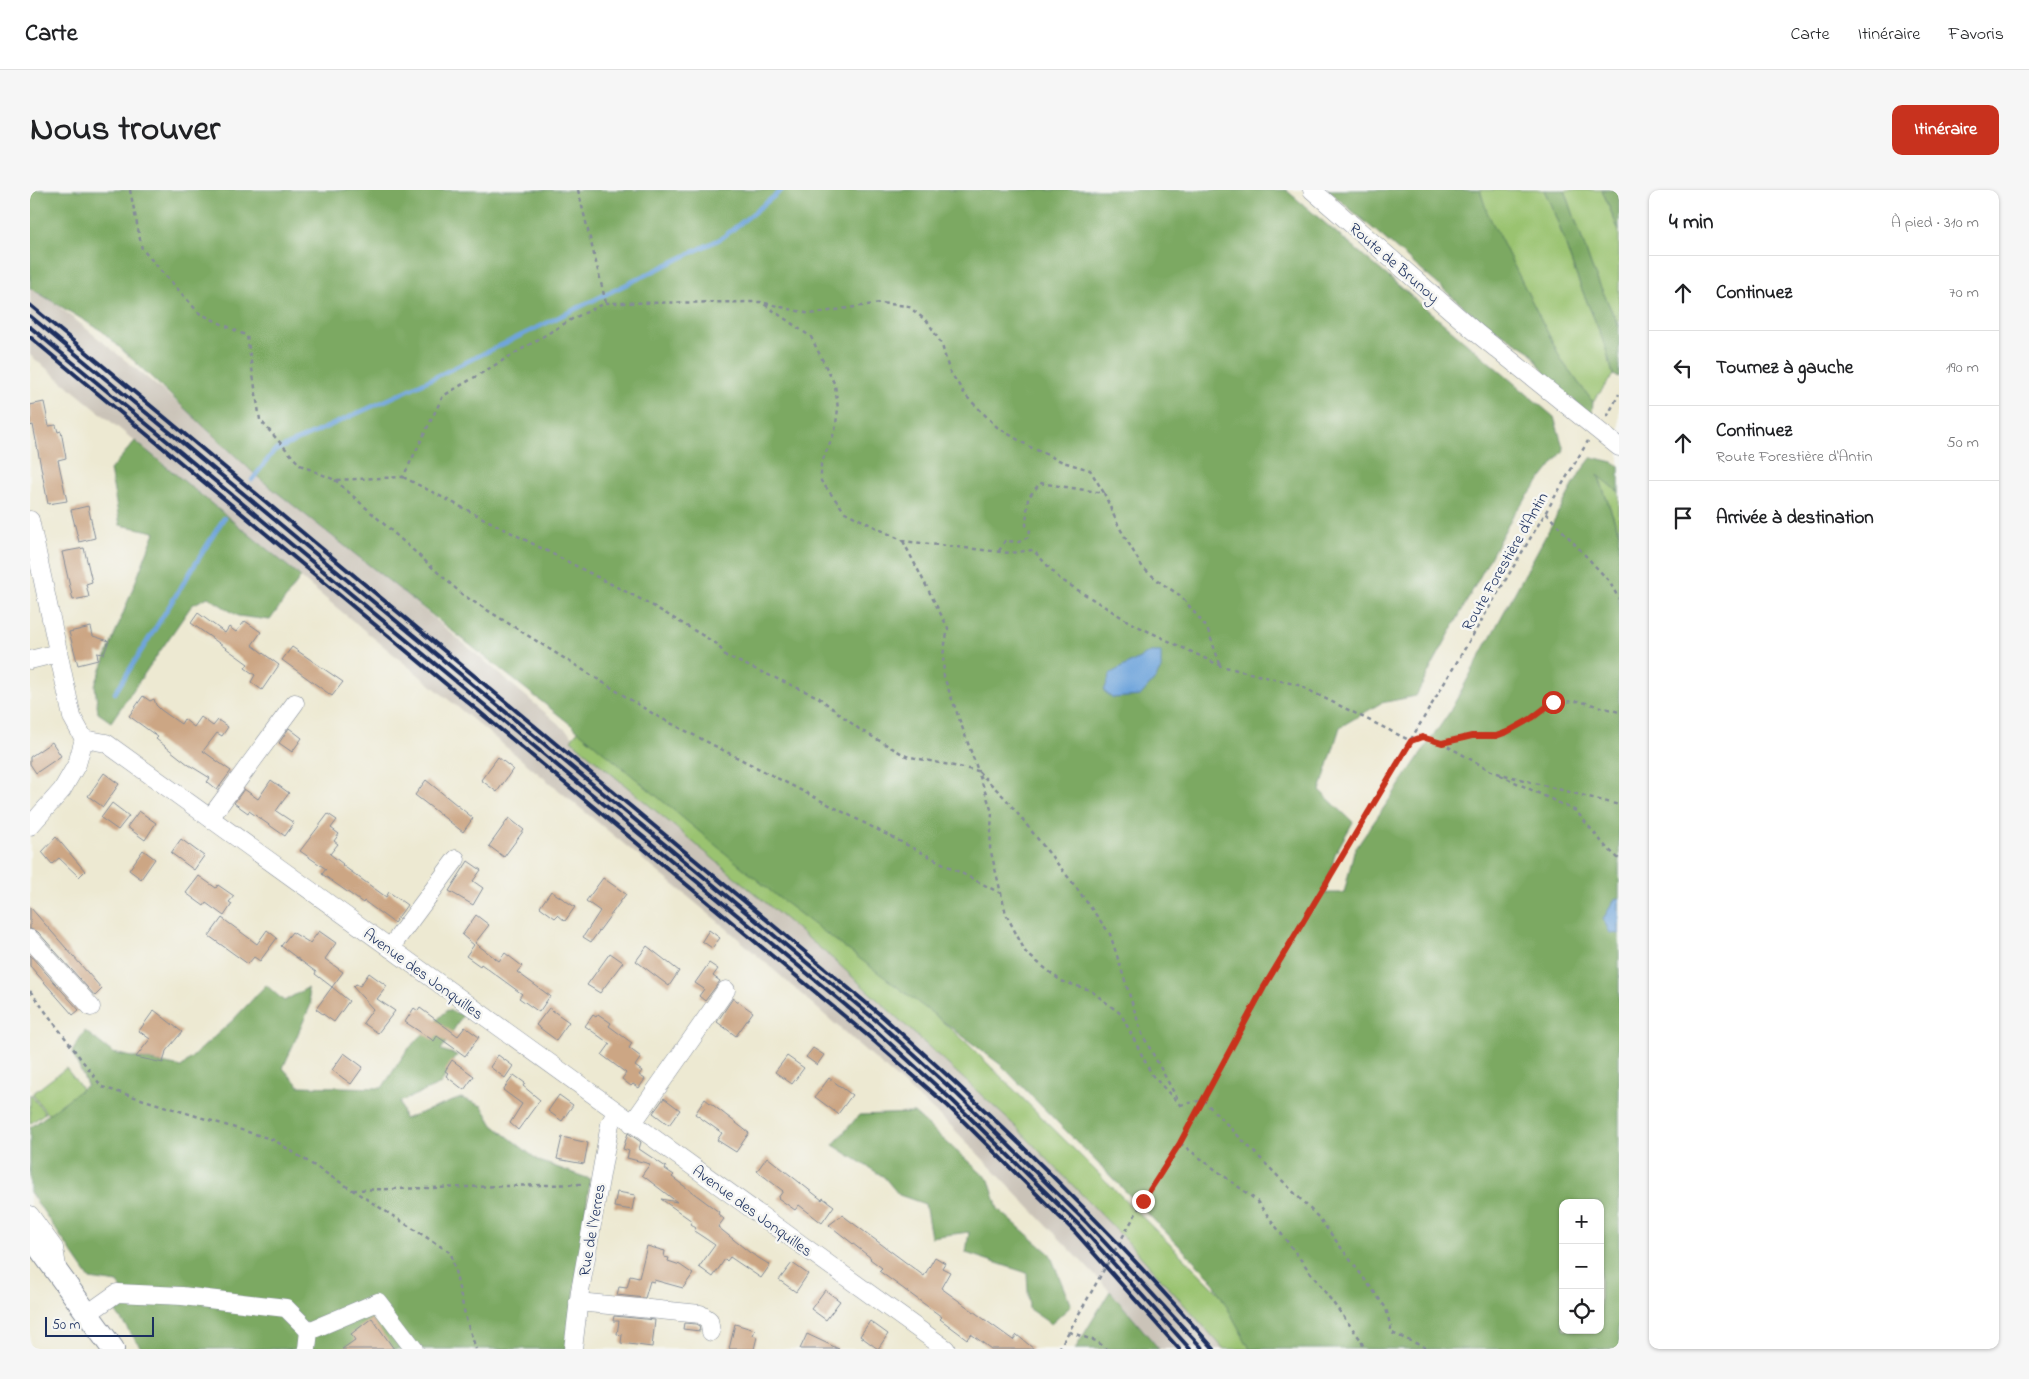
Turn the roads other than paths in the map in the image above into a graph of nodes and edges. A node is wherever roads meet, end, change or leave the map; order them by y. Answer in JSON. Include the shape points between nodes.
{"nodes":[{"id":1,"x":1312,"y":190,"type":"edge"},
{"id":2,"x":1619,"y":447,"type":"edge"},
{"id":3,"x":30,"y":520,"type":"edge"},
{"id":4,"x":58,"y":653,"type":"junction"},
{"id":5,"x":30,"y":660,"type":"edge"},
{"id":6,"x":295,"y":703,"type":"dead end"},
{"id":7,"x":84,"y":739,"type":"junction"},
{"id":8,"x":210,"y":818,"type":"junction"},
{"id":9,"x":30,"y":826,"type":"edge"},
{"id":10,"x":456,"y":859,"type":"dead end"},
{"id":11,"x":30,"y":938,"type":"edge"},
{"id":12,"x":390,"y":948,"type":"junction"},
{"id":13,"x":726,"y":990,"type":"dead end"},
{"id":14,"x":90,"y":1007,"type":"dead end"},
{"id":15,"x":616,"y":1112,"type":"junction"},
{"id":16,"x":632,"y":1124,"type":"junction"},
{"id":17,"x":30,"y":1215,"type":"edge"},
{"id":18,"x":30,"y":1235,"type":"edge"},
{"id":19,"x":58,"y":1274,"type":"junction"},
{"id":20,"x":578,"y":1302,"type":"junction"},
{"id":21,"x":88,"y":1316,"type":"junction"},
{"id":22,"x":309,"y":1331,"type":"junction"},
{"id":23,"x":711,"y":1332,"type":"dead end"},
{"id":24,"x":112,"y":1349,"type":"edge"},
{"id":25,"x":307,"y":1349,"type":"edge"},
{"id":26,"x":414,"y":1349,"type":"edge"},
{"id":27,"x":572,"y":1349,"type":"edge"},
{"id":28,"x":946,"y":1349,"type":"edge"}],
"edges":[{"from":1,"to":2,"type":"street","name":"Route de Brunoy","via":[[1478,334],[1602,423]]},
{"from":3,"to":4,"type":"street"},
{"from":4,"to":5,"type":"street"},
{"from":4,"to":7,"type":"street","via":[[72,717]]},
{"from":6,"to":8,"type":"street"},
{"from":7,"to":8,"type":"street","name":"Avenue des Jonquilles","via":[[106,743]]},
{"from":7,"to":9,"type":"street","via":[[77,764],[62,790]]},
{"from":8,"to":12,"type":"street","name":"Avenue des Jonquilles"},
{"from":10,"to":12,"type":"street"},
{"from":11,"to":14,"type":"street"},
{"from":12,"to":15,"type":"street","name":"Avenue des Jonquilles"},
{"from":13,"to":16,"type":"street"},
{"from":15,"to":16,"type":"street","name":"Avenue des Jonquilles"},
{"from":15,"to":20,"type":"street","name":"Rue de l'Yerres","via":[[610,1124]]},
{"from":16,"to":28,"type":"street","name":"Avenue des Jonquilles"},
{"from":17,"to":19,"type":"street","via":[[54,1248]]},
{"from":18,"to":19,"type":"main road"},
{"from":19,"to":21,"type":"main road"},
{"from":20,"to":23,"type":"street","via":[[700,1314],[709,1320]]},
{"from":20,"to":27,"type":"street","name":"Rue de l'Yerres"},
{"from":21,"to":22,"type":"street","via":[[117,1293],[182,1296],[286,1308]]},
{"from":21,"to":24,"type":"main road"},
{"from":22,"to":25,"type":"street"},
{"from":22,"to":26,"type":"street","via":[[378,1302]]}]}
